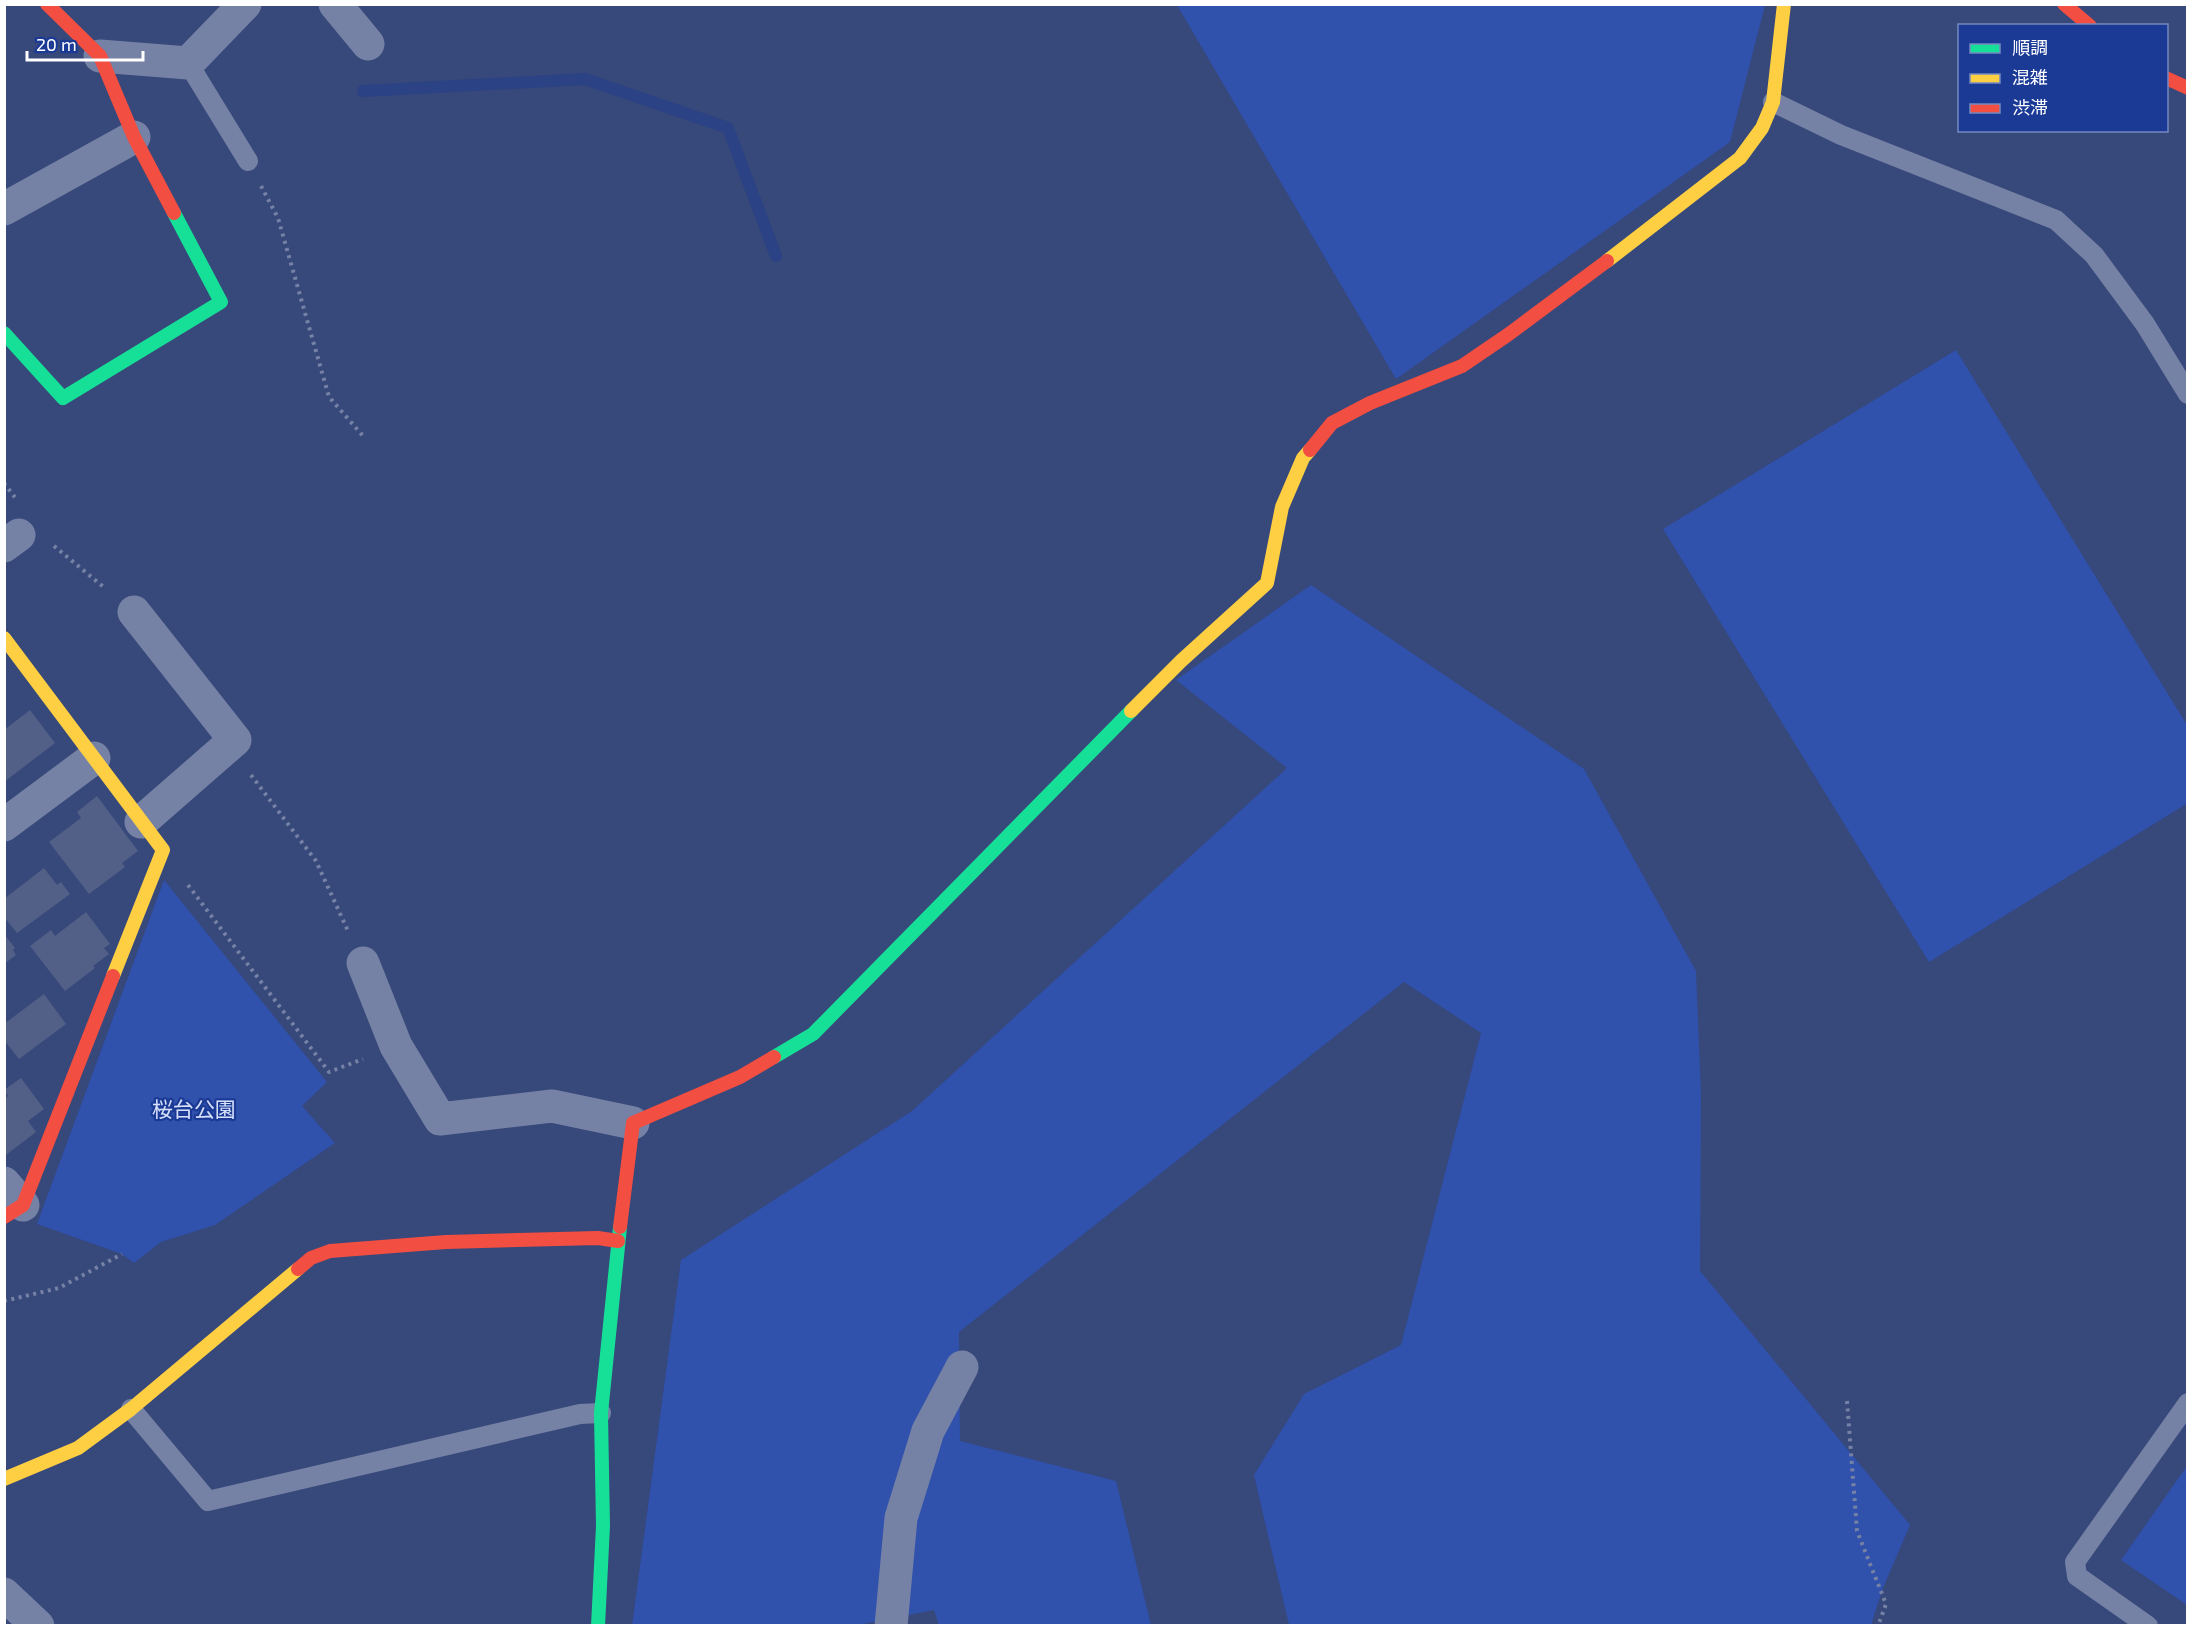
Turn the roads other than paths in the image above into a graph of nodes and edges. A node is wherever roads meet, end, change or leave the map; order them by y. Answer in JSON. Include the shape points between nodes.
{"nodes":[{"id":1,"x":46,"y":4,"type":"edge"},
{"id":2,"x":245,"y":4,"type":"edge"},
{"id":3,"x":1784,"y":4,"type":"edge"},
{"id":4,"x":2064,"y":4,"type":"edge"},
{"id":5,"x":343,"y":7,"type":"edge"},
{"id":6,"x":2088,"y":24,"type":"edge"},
{"id":7,"x":368,"y":44,"type":"dead end"},
{"id":8,"x":100,"y":56,"type":"junction"},
{"id":9,"x":188,"y":63,"type":"junction"},
{"id":10,"x":2168,"y":79,"type":"edge"},
{"id":11,"x":2187,"y":88,"type":"edge"},
{"id":12,"x":1773,"y":102,"type":"junction"},
{"id":13,"x":134,"y":137,"type":"junction"},
{"id":14,"x":248,"y":161,"type":"road end"},
{"id":15,"x":4,"y":209,"type":"edge"},
{"id":16,"x":4,"y":333,"type":"edge"},
{"id":17,"x":2187,"y":394,"type":"edge"},
{"id":18,"x":134,"y":612,"type":"road end"},
{"id":19,"x":4,"y":638,"type":"edge"},
{"id":20,"x":94,"y":758,"type":"junction"},
{"id":21,"x":141,"y":822,"type":"junction"},
{"id":22,"x":4,"y":825,"type":"edge"},
{"id":23,"x":363,"y":963,"type":"road end"},
{"id":24,"x":633,"y":1123,"type":"junction"},
{"id":25,"x":11,"y":1202,"type":"edge"},
{"id":26,"x":618,"y":1240,"type":"junction"},
{"id":27,"x":962,"y":1367,"type":"dead end"},
{"id":28,"x":2187,"y":1403,"type":"edge"},
{"id":29,"x":131,"y":1409,"type":"junction"},
{"id":30,"x":601,"y":1413,"type":"junction"},
{"id":31,"x":4,"y":1479,"type":"edge"},
{"id":32,"x":4,"y":1594,"type":"edge"},
{"id":33,"x":38,"y":1626,"type":"edge"},
{"id":34,"x":598,"y":1626,"type":"edge"},
{"id":35,"x":891,"y":1626,"type":"edge"},
{"id":36,"x":2148,"y":1626,"type":"edge"}],
"edges":[{"from":1,"to":8,"type":"street"},
{"from":2,"to":9,"type":"street"},
{"from":3,"to":12,"type":"street"},
{"from":4,"to":6,"type":"street"},
{"from":5,"to":7,"type":"street"},
{"from":8,"to":9,"type":"street"},
{"from":8,"to":13,"type":"street"},
{"from":9,"to":14,"type":"lane"},
{"from":10,"to":11,"type":"street"},
{"from":12,"to":17,"type":"lane","via":[[1841,135],[2056,220],[2094,255],[2145,324]]},
{"from":12,"to":24,"type":"street","via":[[1762,128],[1740,158],[1509,334],[1462,366],[1371,402],[1332,423],[1303,458],[1282,507],[1267,583],[1181,660],[813,1034],[740,1077]]},
{"from":13,"to":15,"type":"street"},
{"from":13,"to":16,"type":"street","via":[[221,302],[63,398]]},
{"from":18,"to":21,"type":"street","via":[[235,740]]},
{"from":19,"to":20,"type":"street"},
{"from":20,"to":21,"type":"street"},
{"from":20,"to":22,"type":"street"},
{"from":21,"to":25,"type":"street","via":[[163,850]]},
{"from":23,"to":24,"type":"street","via":[[396,1046],[440,1119],[552,1106]]},
{"from":24,"to":26,"type":"street"},
{"from":26,"to":29,"type":"street","via":[[446,1242],[330,1251],[311,1258]]},
{"from":26,"to":30,"type":"street"},
{"from":27,"to":35,"type":"street","via":[[928,1431],[901,1518]]},
{"from":28,"to":36,"type":"lane","via":[[2075,1562],[2077,1576]]},
{"from":29,"to":30,"type":"lane","via":[[208,1501],[580,1414]]},
{"from":29,"to":31,"type":"street","via":[[78,1448]]},
{"from":30,"to":34,"type":"street","via":[[603,1526]]},
{"from":32,"to":33,"type":"street"}]}
